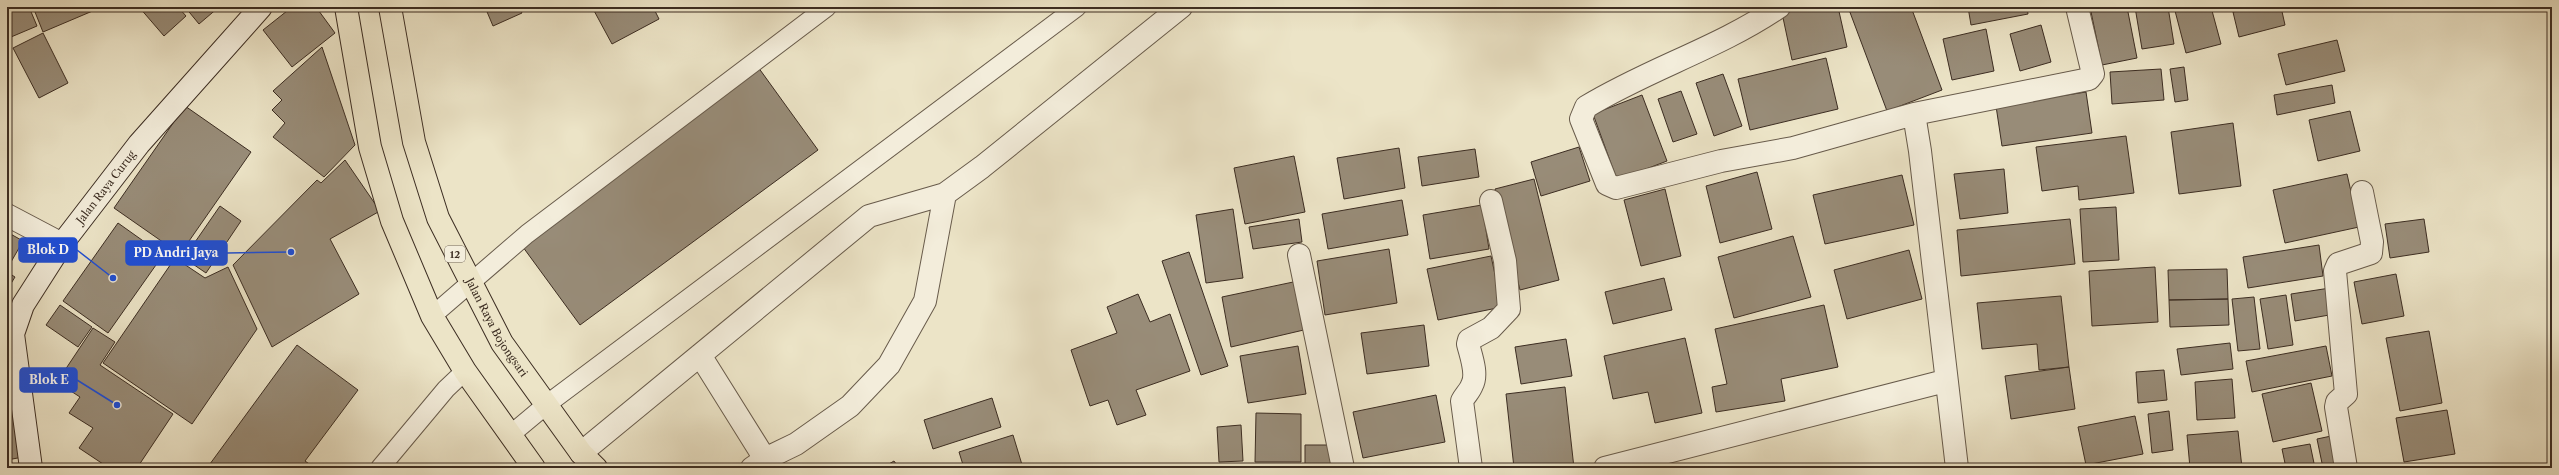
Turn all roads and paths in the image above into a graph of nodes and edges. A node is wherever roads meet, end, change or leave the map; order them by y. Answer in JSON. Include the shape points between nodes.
{"nodes":[{"id":1,"x":261,"y":7,"type":"edge"},
{"id":2,"x":346,"y":7,"type":"edge"},
{"id":3,"x":390,"y":7,"type":"edge"},
{"id":4,"x":827,"y":7,"type":"edge"},
{"id":5,"x":1077,"y":7,"type":"edge"},
{"id":6,"x":1181,"y":7,"type":"edge"},
{"id":7,"x":1779,"y":7,"type":"edge"},
{"id":8,"x":2077,"y":7,"type":"edge"},
{"id":9,"x":1914,"y":114,"type":"junction"},
{"id":10,"x":2362,"y":192,"type":"dead end"},
{"id":11,"x":945,"y":194,"type":"junction"},
{"id":12,"x":1491,"y":201,"type":"dead end"},
{"id":13,"x":7,"y":215,"type":"edge"},
{"id":14,"x":62,"y":244,"type":"junction"},
{"id":15,"x":1299,"y":255,"type":"dead end"},
{"id":16,"x":469,"y":282,"type":"junction"},
{"id":17,"x":432,"y":316,"type":"junction"},
{"id":18,"x":700,"y":355,"type":"junction"},
{"id":19,"x":465,"y":371,"type":"junction"},
{"id":20,"x":1946,"y":381,"type":"junction"},
{"id":21,"x":546,"y":405,"type":"junction"},
{"id":22,"x":510,"y":435,"type":"junction"},
{"id":23,"x":588,"y":461,"type":"edge"},
{"id":24,"x":758,"y":463,"type":"edge"},
{"id":25,"x":31,"y":468,"type":"edge"},
{"id":26,"x":380,"y":468,"type":"edge"},
{"id":27,"x":534,"y":468,"type":"edge"},
{"id":28,"x":1343,"y":468,"type":"edge"},
{"id":29,"x":1471,"y":468,"type":"edge"},
{"id":30,"x":1605,"y":468,"type":"edge"},
{"id":31,"x":1957,"y":468,"type":"edge"},
{"id":32,"x":2346,"y":468,"type":"edge"}],
"edges":[{"from":1,"to":14,"type":"street","name":"Jalan Raya Curug","via":[[139,144]]},
{"from":2,"to":17,"type":"highway","via":[[370,147],[392,221]]},
{"from":3,"to":16,"type":"highway","name":"Jalan Raya Bojongsari","number":"12","via":[[414,142],[438,218]]},
{"from":4,"to":16,"type":"lane","via":[[526,234]]},
{"from":5,"to":21,"type":"lane"},
{"from":6,"to":11,"type":"street"},
{"from":7,"to":9,"type":"street","via":[[1755,22],[1586,107],[1581,120],[1607,184],[1616,188],[1721,161],[1793,148]]},
{"from":8,"to":9,"type":"street","via":[[2093,74],[2088,79]]},
{"from":9,"to":20,"type":"street","via":[[1929,219]]},
{"from":10,"to":32,"type":"street","via":[[2372,242],[2371,253],[2338,264],[2335,271],[2346,394],[2336,406]]},
{"from":11,"to":18,"type":"street","via":[[869,216]]},
{"from":11,"to":24,"type":"street","via":[[925,301],[890,365],[850,406],[796,444]]},
{"from":12,"to":29,"type":"street","via":[[1505,261],[1509,309],[1491,328],[1470,340],[1468,344],[1475,373],[1472,386],[1462,401]]},
{"from":13,"to":14,"type":"street"},
{"from":14,"to":25,"type":"street","name":"Jalan Raya Curug","via":[[22,305],[13,334]]},
{"from":15,"to":28,"type":"street"},
{"from":16,"to":17,"type":"lane"},
{"from":16,"to":21,"type":"highway","name":"Jalan Raya Bojongsari","number":"12","via":[[502,344]]},
{"from":17,"to":19,"type":"highway"},
{"from":18,"to":23,"type":"street"},
{"from":18,"to":24,"type":"street"},
{"from":19,"to":22,"type":"highway"},
{"from":19,"to":26,"type":"lane","via":[[446,389]]},
{"from":20,"to":30,"type":"street"},
{"from":20,"to":31,"type":"street"},
{"from":21,"to":22,"type":"lane"},
{"from":21,"to":23,"type":"highway","name":"Jalan Raya Bojongsari","number":"12"},
{"from":22,"to":27,"type":"highway"}]}
